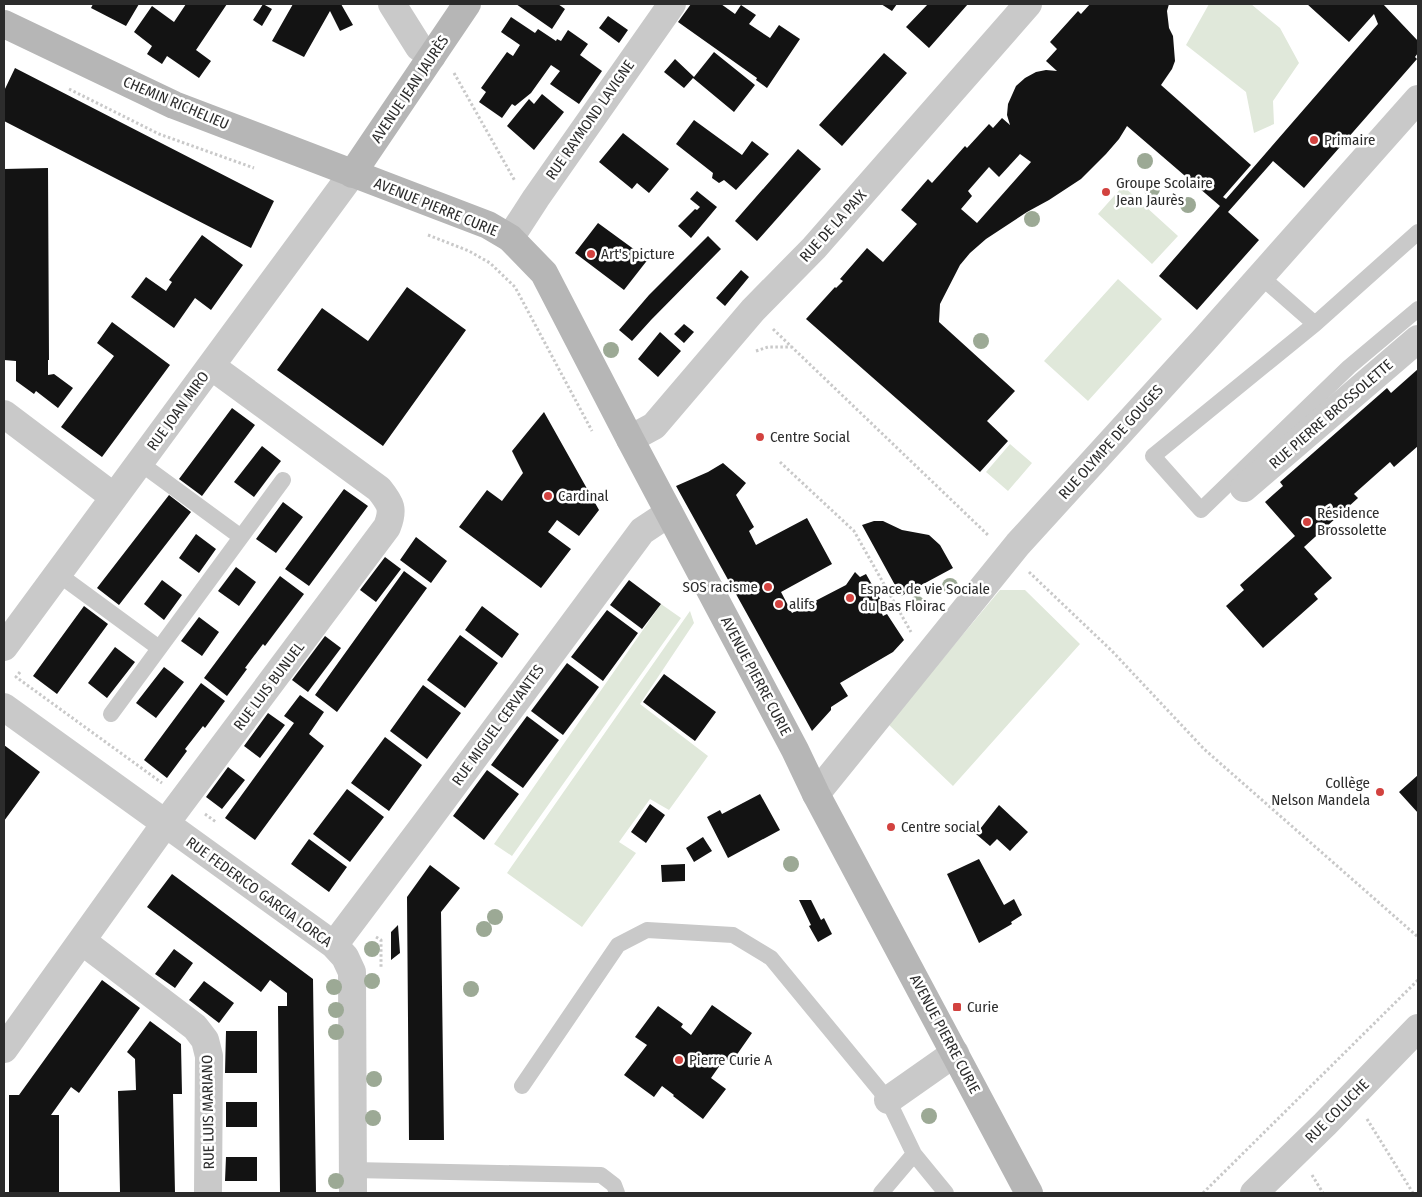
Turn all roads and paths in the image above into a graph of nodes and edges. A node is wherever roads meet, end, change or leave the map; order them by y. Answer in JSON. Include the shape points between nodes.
{"nodes":[{"id":1,"x":392,"y":4,"type":"edge"},
{"id":2,"x":467,"y":4,"type":"edge"},
{"id":3,"x":672,"y":4,"type":"edge"},
{"id":4,"x":1028,"y":4,"type":"edge"},
{"id":5,"x":4,"y":24,"type":"edge"},
{"id":6,"x":448,"y":31,"type":"junction"},
{"id":7,"x":432,"y":56,"type":"junction"},
{"id":8,"x":64,"y":86,"type":"dead end"},
{"id":9,"x":1418,"y":99,"type":"edge"},
{"id":10,"x":261,"y":171,"type":"dead end"},
{"id":11,"x":352,"y":174,"type":"junction"},
{"id":12,"x":536,"y":198,"type":"junction"},
{"id":13,"x":1418,"y":232,"type":"edge"},
{"id":14,"x":424,"y":233,"type":"dead end"},
{"id":15,"x":510,"y":238,"type":"junction"},
{"id":16,"x":1260,"y":276,"type":"junction"},
{"id":17,"x":1418,"y":309,"type":"edge"},
{"id":18,"x":753,"y":310,"type":"junction"},
{"id":19,"x":1315,"y":324,"type":"junction"},
{"id":20,"x":1418,"y":339,"type":"edge"},
{"id":21,"x":792,"y":347,"type":"junction"},
{"id":22,"x":752,"y":354,"type":"dead end"},
{"id":23,"x":211,"y":366,"type":"junction"},
{"id":24,"x":4,"y":414,"type":"edge"},
{"id":25,"x":594,"y":436,"type":"dead end"},
{"id":26,"x":630,"y":439,"type":"junction"},
{"id":27,"x":780,"y":462,"type":"dead end"},
{"id":28,"x":140,"y":463,"type":"junction"},
{"id":29,"x":283,"y":480,"type":"dead end"},
{"id":30,"x":1244,"y":488,"type":"dead end"},
{"id":31,"x":114,"y":497,"type":"junction"},
{"id":32,"x":669,"y":513,"type":"junction"},
{"id":33,"x":241,"y":537,"type":"junction"},
{"id":34,"x":1010,"y":554,"type":"junction"},
{"id":35,"x":58,"y":574,"type":"junction"},
{"id":36,"x":4,"y":648,"type":"edge"},
{"id":37,"x":160,"y":648,"type":"junction"},
{"id":38,"x":926,"y":658,"type":"junction"},
{"id":39,"x":4,"y":707,"type":"edge"},
{"id":40,"x":111,"y":714,"type":"dead end"},
{"id":41,"x":816,"y":794,"type":"junction"},
{"id":42,"x":165,"y":824,"type":"junction"},
{"id":43,"x":1418,"y":937,"type":"edge"},
{"id":44,"x":82,"y":941,"type":"junction"},
{"id":45,"x":334,"y":945,"type":"junction"},
{"id":46,"x":1418,"y":980,"type":"edge"},
{"id":47,"x":1418,"y":1028,"type":"edge"},
{"id":48,"x":4,"y":1049,"type":"edge"},
{"id":49,"x":955,"y":1053,"type":"junction"},
{"id":50,"x":522,"y":1086,"type":"dead end"},
{"id":51,"x":888,"y":1100,"type":"junction"},
{"id":52,"x":1363,"y":1111,"type":"dead end"},
{"id":53,"x":914,"y":1154,"type":"junction"},
{"id":54,"x":1308,"y":1168,"type":"dead end"},
{"id":55,"x":353,"y":1182,"type":"edge"},
{"id":56,"x":208,"y":1193,"type":"edge"},
{"id":57,"x":617,"y":1193,"type":"edge"},
{"id":58,"x":881,"y":1193,"type":"edge"},
{"id":59,"x":946,"y":1193,"type":"edge"},
{"id":60,"x":1029,"y":1193,"type":"edge"},
{"id":61,"x":1203,"y":1193,"type":"edge"},
{"id":62,"x":1254,"y":1193,"type":"edge"},
{"id":63,"x":1323,"y":1193,"type":"edge"},
{"id":64,"x":1413,"y":1193,"type":"edge"}],
"edges":[{"from":1,"to":7,"type":"street","via":[[419,47]]},
{"from":2,"to":6,"type":"street","name":"AVENUE JEAN JAURÈS"},
{"from":3,"to":12,"type":"street","name":"RUE RAYMOND LAVIGNE"},
{"from":4,"to":18,"type":"street","name":"RUE DE LA PAIX","via":[[814,248]]},
{"from":5,"to":11,"type":"street","name":"CHEMIN RICHELIEU","via":[[174,105]]},
{"from":6,"to":7,"type":"street","name":"AVENUE JEAN JAURÈS"},
{"from":6,"to":12,"type":"path","via":[[456,46],[452,70],[519,189]]},
{"from":7,"to":11,"type":"street","name":"AVENUE JEAN JAURÈS"},
{"from":8,"to":10,"type":"path","via":[[159,134]]},
{"from":9,"to":16,"type":"street","name":"RUE OLYMPE DE GOUGES"},
{"from":11,"to":15,"type":"street","name":"AVENUE PIERRE CURIE","via":[[488,225]]},
{"from":11,"to":23,"type":"street","name":"RUE JOAN MIRO"},
{"from":12,"to":15,"type":"street","name":"RUE RAYMOND LAVIGNE"},
{"from":13,"to":19,"type":"lane"},
{"from":14,"to":25,"type":"path","via":[[490,263],[515,287]]},
{"from":15,"to":26,"type":"street","name":"AVENUE PIERRE CURIE","via":[[544,273]]},
{"from":16,"to":19,"type":"lane"},
{"from":16,"to":34,"type":"street","name":"RUE OLYMPE DE GOUGES"},
{"from":17,"to":19,"type":"lane","via":[[1349,367],[1201,510],[1153,456]]},
{"from":18,"to":21,"type":"path"},
{"from":18,"to":26,"type":"street","name":"RUE DE LA PAIX","via":[[654,426]]},
{"from":20,"to":30,"type":"street","name":"RUE PIERRE BROSSOLETTE"},
{"from":21,"to":22,"type":"path","via":[[768,347]]},
{"from":21,"to":34,"type":"path"},
{"from":23,"to":28,"type":"street","name":"RUE JOAN MIRO"},
{"from":23,"to":42,"type":"street","name":"RUE LUIS BUNUEL","via":[[379,489],[389,501],[392,514],[387,527]]},
{"from":24,"to":31,"type":"street"},
{"from":26,"to":32,"type":"street","name":"AVENUE PIERRE CURIE"},
{"from":27,"to":38,"type":"path","via":[[854,531]]},
{"from":28,"to":31,"type":"street","name":"RUE JOAN MIRO"},
{"from":28,"to":33,"type":"lane"},
{"from":29,"to":33,"type":"lane"},
{"from":31,"to":35,"type":"street","name":"RUE JOAN MIRO"},
{"from":32,"to":41,"type":"street","name":"AVENUE PIERRE CURIE"},
{"from":32,"to":45,"type":"street","name":"RUE MIGUEL CERVANTES","via":[[642,531]]},
{"from":33,"to":37,"type":"lane"},
{"from":34,"to":38,"type":"street","name":"RUE OLYMPE DE GOUGES"},
{"from":34,"to":43,"type":"path","via":[[1112,651],[1204,749]]},
{"from":35,"to":36,"type":"street","name":"RUE JOAN MIRO"},
{"from":35,"to":37,"type":"lane"},
{"from":37,"to":40,"type":"lane"},
{"from":38,"to":41,"type":"street","name":"RUE OLYMPE DE GOUGES"},
{"from":39,"to":42,"type":"street","name":"RUE FEDERICO GARCIA LORCA"},
{"from":41,"to":49,"type":"street","name":"AVENUE PIERRE CURIE"},
{"from":42,"to":44,"type":"street","name":"RUE LUIS BUNUEL"},
{"from":42,"to":45,"type":"street","name":"RUE FEDERICO GARCIA LORCA"},
{"from":44,"to":48,"type":"street","name":"RUE LUIS BUNUEL"},
{"from":44,"to":56,"type":"street","name":"RUE LUIS MARIANO","via":[[195,1027],[205,1040],[210,1056]]},
{"from":45,"to":55,"type":"street","name":"RUE FEDERICO GARCIA LORCA","via":[[352,972]]},
{"from":46,"to":61,"type":"path"},
{"from":47,"to":62,"type":"street","name":"RUE COLUCHE"},
{"from":49,"to":51,"type":"street"},
{"from":49,"to":60,"type":"street","name":"AVENUE PIERRE CURIE"},
{"from":50,"to":51,"type":"lane","via":[[618,945],[647,930],[733,935],[771,958]]},
{"from":51,"to":53,"type":"lane"},
{"from":52,"to":64,"type":"path"},
{"from":53,"to":58,"type":"lane"},
{"from":53,"to":59,"type":"lane"},
{"from":54,"to":63,"type":"path"},
{"from":55,"to":57,"type":"lane","via":[[601,1175],[614,1185]]}]}
